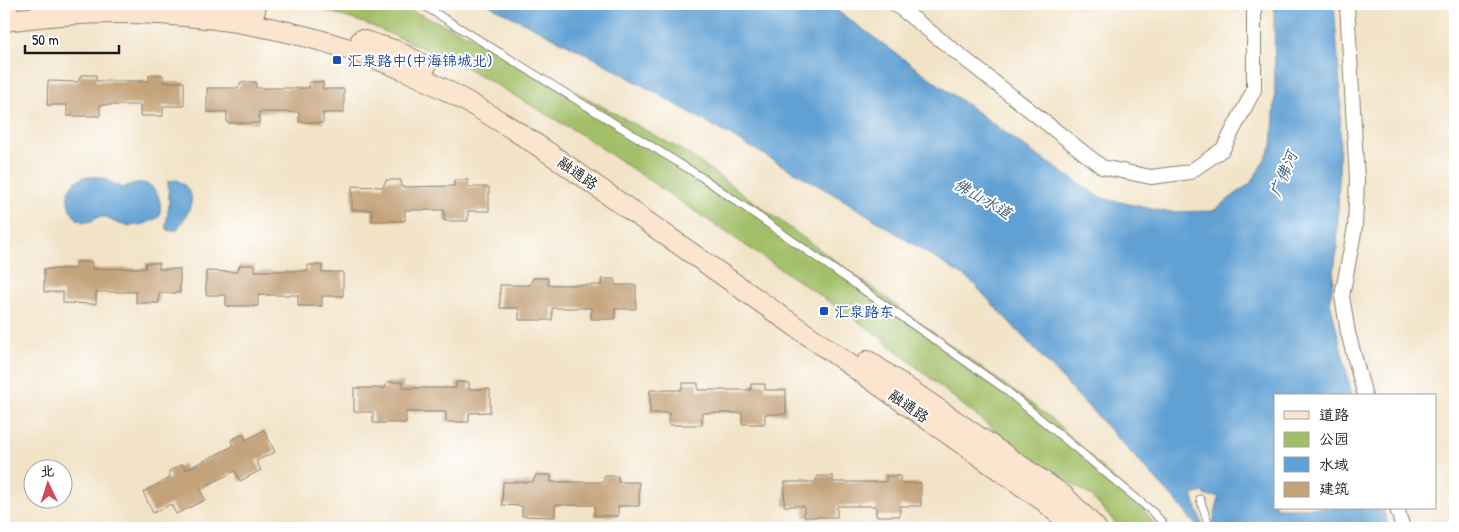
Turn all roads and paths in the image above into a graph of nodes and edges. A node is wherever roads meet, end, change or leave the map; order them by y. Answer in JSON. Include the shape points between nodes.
{"nodes":[{"id":1,"x":4,"y":4,"type":"edge"},
{"id":2,"x":8,"y":4,"type":"edge"},
{"id":3,"x":209,"y":4,"type":"edge"},
{"id":4,"x":421,"y":4,"type":"edge"},
{"id":5,"x":1254,"y":4,"type":"edge"},
{"id":6,"x":1347,"y":4,"type":"edge"},
{"id":7,"x":902,"y":6,"type":"edge"},
{"id":8,"x":4,"y":21,"type":"edge"},
{"id":9,"x":1365,"y":394,"type":"edge"},
{"id":10,"x":1200,"y":499,"type":"dead end"},
{"id":11,"x":1398,"y":510,"type":"edge"},
{"id":12,"x":1074,"y":528,"type":"edge"},
{"id":13,"x":1096,"y":528,"type":"edge"},
{"id":14,"x":1168,"y":528,"type":"edge"},
{"id":15,"x":1210,"y":528,"type":"edge"},
{"id":16,"x":1403,"y":528,"type":"edge"}],
"edges":[{"from":1,"to":2,"type":"main road"},
{"from":3,"to":13,"type":"main road","name":"融通路","via":[[263,13],[394,50],[519,118],[1063,496]]},
{"from":4,"to":14,"type":"lane","via":[[704,178],[1002,387]]},
{"from":5,"to":7,"type":"street","via":[[1254,90],[1223,148],[1190,172],[1151,177],[1102,167]]},
{"from":6,"to":9,"type":"street","via":[[1357,180],[1355,227],[1342,296],[1348,334]]},
{"from":8,"to":12,"type":"main road","name":"融通路","via":[[136,12],[228,21],[340,46],[415,75],[474,105],[552,155],[1045,502]]},
{"from":10,"to":15,"type":"lane"},
{"from":11,"to":16,"type":"street"}]}
